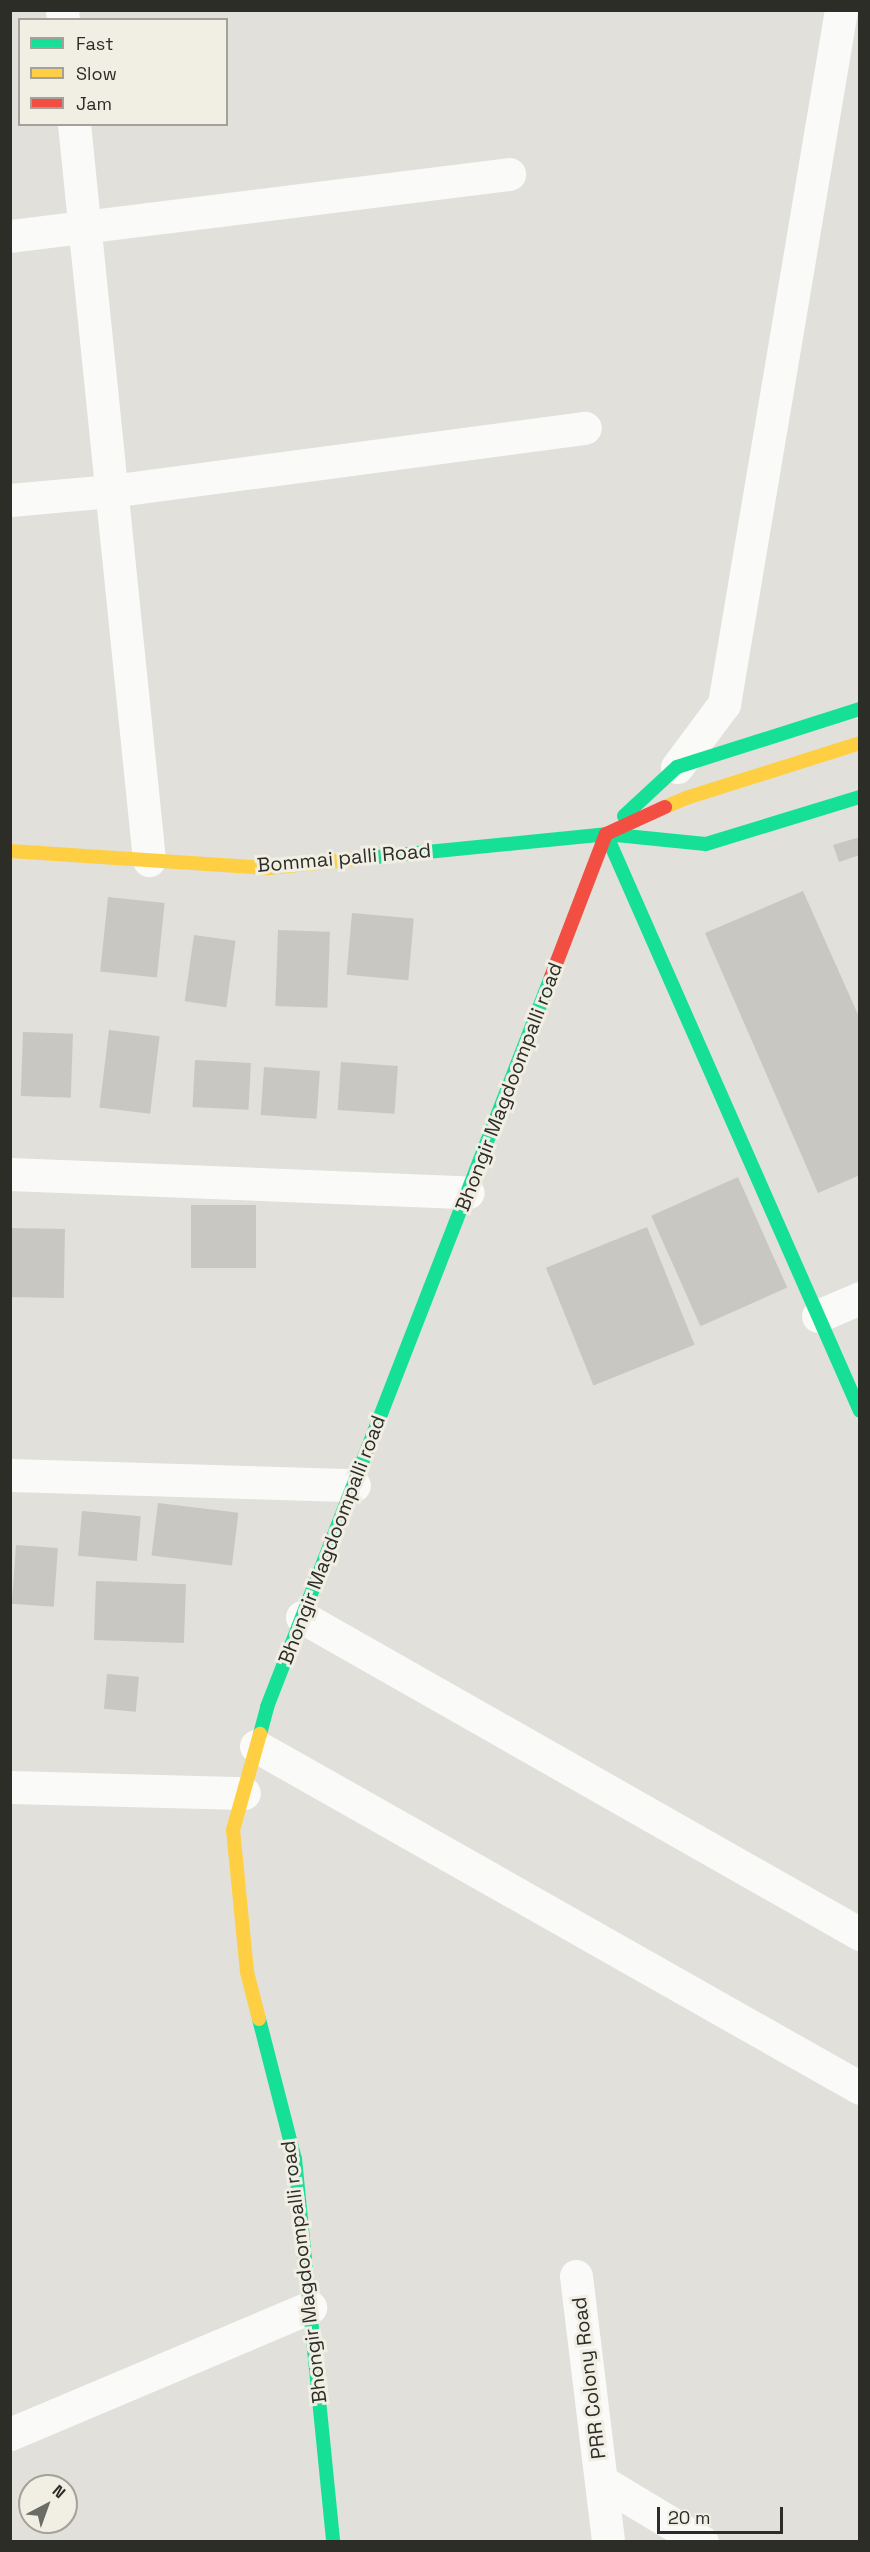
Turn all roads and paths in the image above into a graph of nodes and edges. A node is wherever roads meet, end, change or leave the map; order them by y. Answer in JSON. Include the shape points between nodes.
{"nodes":[{"id":1,"x":841,"y":10,"type":"edge"},
{"id":2,"x":74,"y":126,"type":"edge"},
{"id":3,"x":509,"y":174,"type":"dead end"},
{"id":4,"x":84,"y":226,"type":"junction"},
{"id":5,"x":10,"y":236,"type":"edge"},
{"id":6,"x":585,"y":428,"type":"dead end"},
{"id":7,"x":111,"y":491,"type":"junction"},
{"id":8,"x":10,"y":500,"type":"edge"},
{"id":9,"x":860,"y":709,"type":"edge"},
{"id":10,"x":860,"y":743,"type":"edge"},
{"id":11,"x":677,"y":767,"type":"junction"},
{"id":12,"x":860,"y":797,"type":"edge"},
{"id":13,"x":606,"y":834,"type":"junction"},
{"id":14,"x":10,"y":851,"type":"edge"},
{"id":15,"x":149,"y":860,"type":"junction"},
{"id":16,"x":10,"y":1174,"type":"edge"},
{"id":17,"x":468,"y":1192,"type":"junction"},
{"id":18,"x":860,"y":1298,"type":"edge"},
{"id":19,"x":818,"y":1316,"type":"junction"},
{"id":20,"x":860,"y":1410,"type":"edge"},
{"id":21,"x":10,"y":1475,"type":"edge"},
{"id":22,"x":354,"y":1485,"type":"junction"},
{"id":23,"x":302,"y":1617,"type":"junction"},
{"id":24,"x":256,"y":1746,"type":"junction"},
{"id":25,"x":10,"y":1787,"type":"edge"},
{"id":26,"x":244,"y":1792,"type":"junction"},
{"id":27,"x":860,"y":1934,"type":"edge"},
{"id":28,"x":860,"y":2088,"type":"edge"},
{"id":29,"x":576,"y":2276,"type":"dead end"},
{"id":30,"x":310,"y":2307,"type":"junction"},
{"id":31,"x":10,"y":2434,"type":"edge"},
{"id":32,"x":601,"y":2481,"type":"junction"},
{"id":33,"x":333,"y":2541,"type":"edge"},
{"id":34,"x":608,"y":2541,"type":"edge"},
{"id":35,"x":702,"y":2541,"type":"edge"}],
"edges":[{"from":1,"to":11,"type":"street","via":[[724,704]]},
{"from":2,"to":4,"type":"street"},
{"from":3,"to":4,"type":"street"},
{"from":4,"to":5,"type":"street"},
{"from":4,"to":7,"type":"street"},
{"from":6,"to":7,"type":"street"},
{"from":7,"to":8,"type":"street"},
{"from":7,"to":15,"type":"street"},
{"from":9,"to":11,"type":"street"},
{"from":10,"to":13,"type":"street","via":[[686,798]]},
{"from":11,"to":13,"type":"street"},
{"from":12,"to":13,"type":"street","via":[[706,844]]},
{"from":13,"to":15,"type":"street","name":"Bommai palli Road","via":[[268,868]]},
{"from":13,"to":17,"type":"street","name":"Bhongir Magdoompalli road"},
{"from":13,"to":19,"type":"street"},
{"from":14,"to":15,"type":"street","name":"Bommai palli Road"},
{"from":16,"to":17,"type":"street"},
{"from":17,"to":22,"type":"street","name":"Bhongir Magdoompalli road"},
{"from":18,"to":19,"type":"street"},
{"from":19,"to":20,"type":"street"},
{"from":21,"to":22,"type":"street"},
{"from":22,"to":23,"type":"street","name":"Bhongir Magdoompalli road"},
{"from":23,"to":24,"type":"street","name":"Bhongir Magdoompalli road"},
{"from":23,"to":27,"type":"street"},
{"from":24,"to":26,"type":"street","name":"Bhongir Magdoompalli road"},
{"from":24,"to":28,"type":"street"},
{"from":25,"to":26,"type":"street"},
{"from":26,"to":30,"type":"street","name":"Bhongir Magdoompalli road","via":[[233,1830],[247,1971],[295,2159]]},
{"from":29,"to":32,"type":"street","name":"PRR Colony Road"},
{"from":30,"to":31,"type":"street"},
{"from":30,"to":33,"type":"street","name":"Bhongir Magdoompalli road"},
{"from":32,"to":34,"type":"street","name":"PRR Colony Road"},
{"from":32,"to":35,"type":"street","name":"PRR Colony Road"}]}
